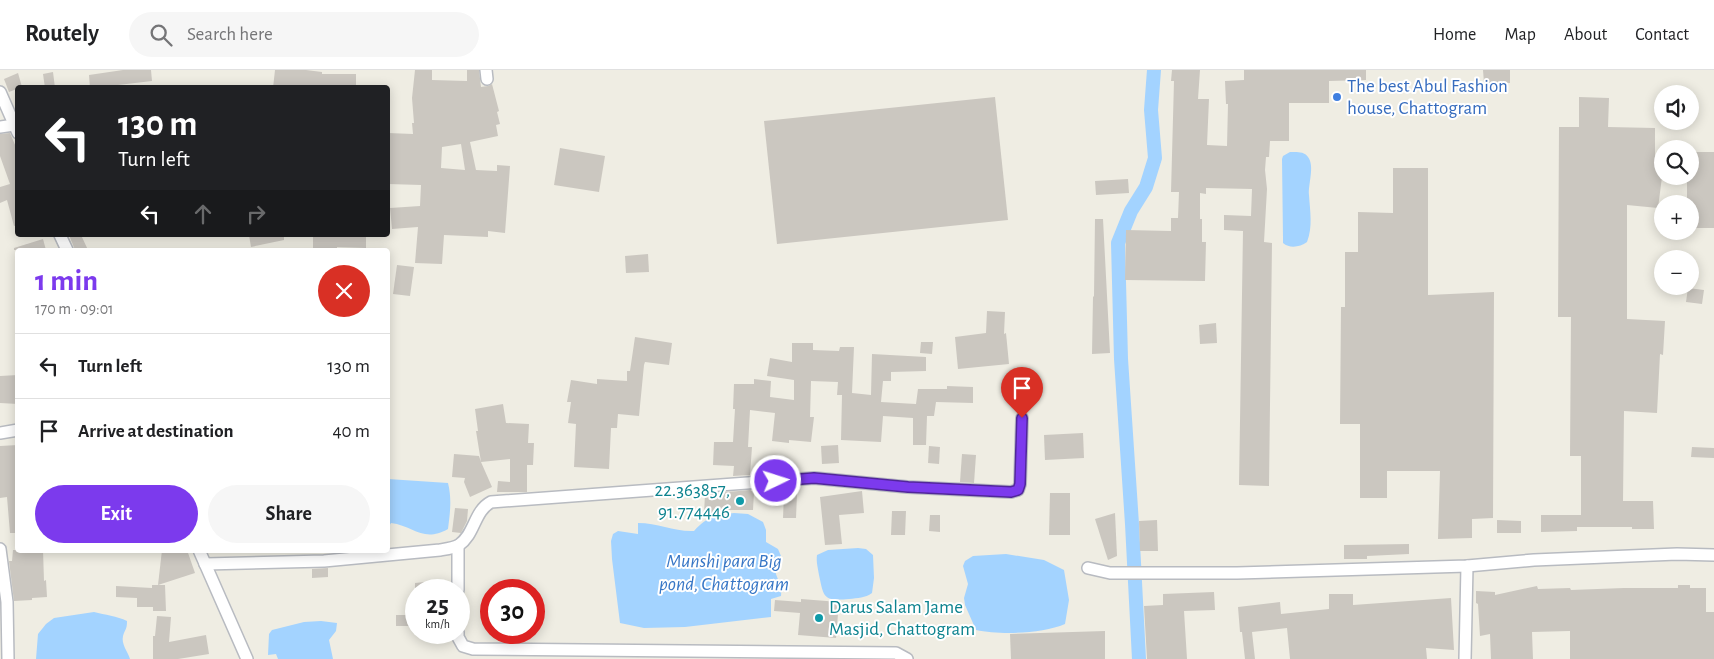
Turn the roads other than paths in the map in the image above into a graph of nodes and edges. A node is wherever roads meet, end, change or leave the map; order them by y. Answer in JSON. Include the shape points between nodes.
{"nodes":[{"id":1,"x":0,"y":92,"type":"edge"},
{"id":2,"x":0,"y":127,"type":"edge"},
{"id":3,"x":15,"y":127,"type":"edge"},
{"id":4,"x":15,"y":129,"type":"edge"},
{"id":5,"x":1022,"y":418,"type":"dead end"},
{"id":6,"x":15,"y":430,"type":"edge"},
{"id":7,"x":0,"y":433,"type":"edge"},
{"id":8,"x":458,"y":546,"type":"junction"},
{"id":9,"x":0,"y":548,"type":"edge"},
{"id":10,"x":200,"y":553,"type":"edge"},
{"id":11,"x":1714,"y":554,"type":"edge"},
{"id":12,"x":205,"y":564,"type":"junction"},
{"id":13,"x":1466,"y":566,"type":"junction"},
{"id":14,"x":1088,"y":568,"type":"dead end"},
{"id":15,"x":458,"y":579,"type":"edge"},
{"id":16,"x":462,"y":644,"type":"edge"},
{"id":17,"x":4,"y":646,"type":"edge"},
{"id":18,"x":652,"y":655,"type":"edge"},
{"id":19,"x":8,"y":659,"type":"edge"},
{"id":20,"x":247,"y":659,"type":"edge"},
{"id":21,"x":907,"y":659,"type":"edge"},
{"id":22,"x":1465,"y":659,"type":"edge"}],
"edges":[{"from":1,"to":3,"type":"street"},
{"from":2,"to":4,"type":"street"},
{"from":5,"to":8,"type":"street","via":[[1020,484],[1018,490],[1011,492],[814,478],[491,502],[482,507],[469,536]]},
{"from":6,"to":7,"type":"street"},
{"from":8,"to":12,"type":"street","via":[[324,561]]},
{"from":8,"to":15,"type":"street"},
{"from":9,"to":17,"type":"street","via":[[7,602]]},
{"from":10,"to":12,"type":"street"},
{"from":11,"to":13,"type":"street","via":[[1534,560]]},
{"from":12,"to":20,"type":"street"},
{"from":13,"to":14,"type":"street","via":[[1237,573],[1110,573]]},
{"from":13,"to":22,"type":"street"},
{"from":16,"to":18,"type":"street","via":[[473,649]]},
{"from":17,"to":19,"type":"street"},
{"from":18,"to":21,"type":"street","via":[[896,653]]}]}
